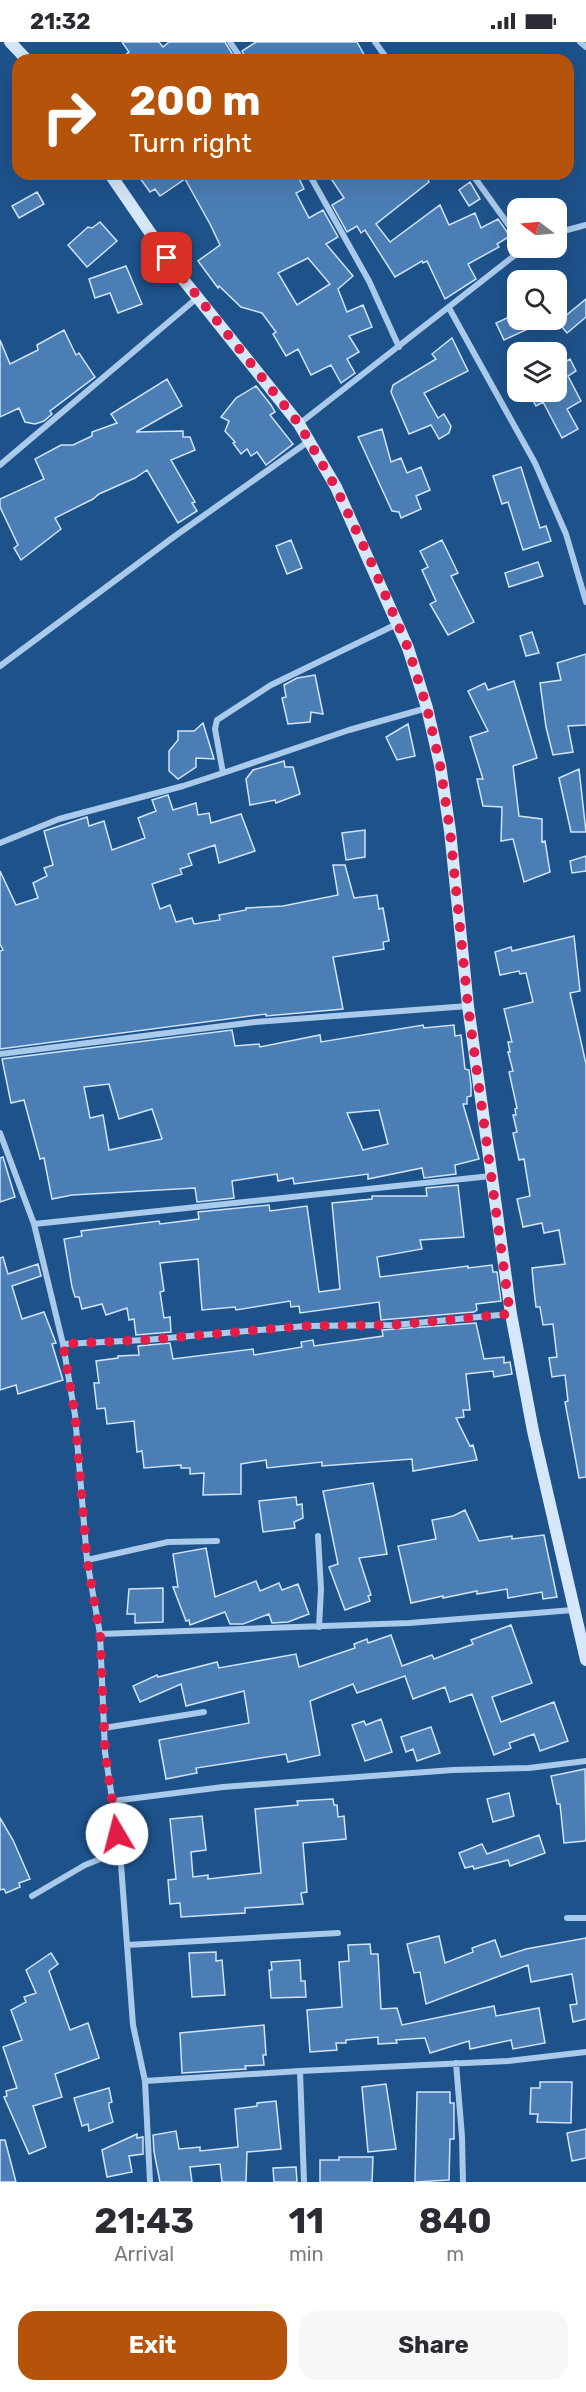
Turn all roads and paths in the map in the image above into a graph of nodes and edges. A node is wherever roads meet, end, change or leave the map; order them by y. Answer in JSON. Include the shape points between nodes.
{"nodes":[{"id":1,"x":10,"y":42,"type":"edge"},
{"id":2,"x":580,"y":42,"type":"edge"},
{"id":3,"x":586,"y":47,"type":"edge"},
{"id":4,"x":21,"y":54,"type":"edge"},
{"id":5,"x":114,"y":180,"type":"edge"},
{"id":6,"x":312,"y":180,"type":"edge"},
{"id":7,"x":476,"y":180,"type":"edge"},
{"id":8,"x":507,"y":223,"type":"edge"},
{"id":9,"x":586,"y":225,"type":"edge"},
{"id":10,"x":567,"y":230,"type":"edge"},
{"id":11,"x":512,"y":258,"type":"edge"},
{"id":12,"x":197,"y":298,"type":"junction"},
{"id":13,"x":449,"y":308,"type":"junction"},
{"id":14,"x":399,"y":347,"type":"junction"},
{"id":15,"x":299,"y":424,"type":"junction"},
{"id":16,"x":309,"y":441,"type":"junction"},
{"id":17,"x":0,"y":465,"type":"edge"},
{"id":18,"x":586,"y":602,"type":"edge"},
{"id":19,"x":398,"y":623,"type":"junction"},
{"id":20,"x":0,"y":666,"type":"edge"},
{"id":21,"x":427,"y":708,"type":"junction"},
{"id":22,"x":223,"y":773,"type":"junction"},
{"id":23,"x":0,"y":843,"type":"edge"},
{"id":24,"x":468,"y":1006,"type":"junction"},
{"id":25,"x":0,"y":1054,"type":"edge"},
{"id":26,"x":0,"y":1133,"type":"edge"},
{"id":27,"x":492,"y":1176,"type":"junction"},
{"id":28,"x":34,"y":1224,"type":"junction"},
{"id":29,"x":510,"y":1314,"type":"junction"},
{"id":30,"x":63,"y":1344,"type":"junction"},
{"id":31,"x":318,"y":1536,"type":"dead end"},
{"id":32,"x":217,"y":1541,"type":"dead end"},
{"id":33,"x":87,"y":1560,"type":"junction"},
{"id":34,"x":573,"y":1610,"type":"junction"},
{"id":35,"x":319,"y":1627,"type":"junction"},
{"id":36,"x":100,"y":1634,"type":"junction"},
{"id":37,"x":585,"y":1652,"type":"edge"},
{"id":38,"x":204,"y":1712,"type":"dead end"},
{"id":39,"x":104,"y":1728,"type":"junction"},
{"id":40,"x":586,"y":1761,"type":"edge"},
{"id":41,"x":112,"y":1801,"type":"junction"},
{"id":42,"x":120,"y":1851,"type":"junction"},
{"id":43,"x":32,"y":1896,"type":"dead end"},
{"id":44,"x":567,"y":1918,"type":"dead end"},
{"id":45,"x":586,"y":1918,"type":"edge"},
{"id":46,"x":338,"y":1933,"type":"dead end"},
{"id":47,"x":127,"y":1945,"type":"junction"},
{"id":48,"x":586,"y":2052,"type":"edge"},
{"id":49,"x":456,"y":2063,"type":"junction"},
{"id":50,"x":300,"y":2071,"type":"junction"},
{"id":51,"x":145,"y":2081,"type":"junction"},
{"id":52,"x":150,"y":2182,"type":"edge"},
{"id":53,"x":304,"y":2182,"type":"edge"},
{"id":54,"x":463,"y":2182,"type":"edge"}],
"edges":[{"from":1,"to":4,"type":"main road"},
{"from":2,"to":3,"type":"street"},
{"from":5,"to":12,"type":"main road"},
{"from":6,"to":14,"type":"street","via":[[369,281]]},
{"from":7,"to":8,"type":"street"},
{"from":9,"to":10,"type":"street"},
{"from":11,"to":13,"type":"street"},
{"from":12,"to":15,"type":"main road"},
{"from":12,"to":17,"type":"street"},
{"from":13,"to":14,"type":"street"},
{"from":13,"to":18,"type":"street","via":[[535,463],[566,534]]},
{"from":14,"to":15,"type":"street"},
{"from":15,"to":16,"type":"main road"},
{"from":16,"to":19,"type":"main road","via":[[336,488]]},
{"from":16,"to":20,"type":"street"},
{"from":19,"to":21,"type":"main road"},
{"from":19,"to":22,"type":"street","via":[[271,685],[217,720]]},
{"from":21,"to":22,"type":"street"},
{"from":21,"to":24,"type":"main road","via":[[450,831]]},
{"from":22,"to":23,"type":"street","via":[[59,819]]},
{"from":24,"to":25,"type":"street","via":[[255,1022]]},
{"from":24,"to":27,"type":"main road"},
{"from":26,"to":28,"type":"street"},
{"from":27,"to":28,"type":"street"},
{"from":27,"to":29,"type":"main road"},
{"from":28,"to":30,"type":"street"},
{"from":29,"to":30,"type":"street","via":[[394,1325],[306,1326]]},
{"from":29,"to":34,"type":"main road"},
{"from":30,"to":33,"type":"street","via":[[75,1415]]},
{"from":31,"to":35,"type":"street"},
{"from":32,"to":33,"type":"street","via":[[168,1542]]},
{"from":33,"to":36,"type":"street"},
{"from":34,"to":35,"type":"street"},
{"from":34,"to":37,"type":"main road"},
{"from":35,"to":36,"type":"street"},
{"from":36,"to":39,"type":"street"},
{"from":38,"to":39,"type":"street"},
{"from":39,"to":41,"type":"street"},
{"from":40,"to":41,"type":"street","via":[[223,1787]]},
{"from":41,"to":42,"type":"street"},
{"from":42,"to":43,"type":"street","via":[[85,1865]]},
{"from":42,"to":47,"type":"street"},
{"from":44,"to":45,"type":"street"},
{"from":46,"to":47,"type":"street"},
{"from":47,"to":51,"type":"street","via":[[133,2025]]},
{"from":48,"to":49,"type":"street"},
{"from":49,"to":50,"type":"street"},
{"from":49,"to":54,"type":"street"},
{"from":50,"to":51,"type":"street"},
{"from":50,"to":53,"type":"street"},
{"from":51,"to":52,"type":"street"}]}
